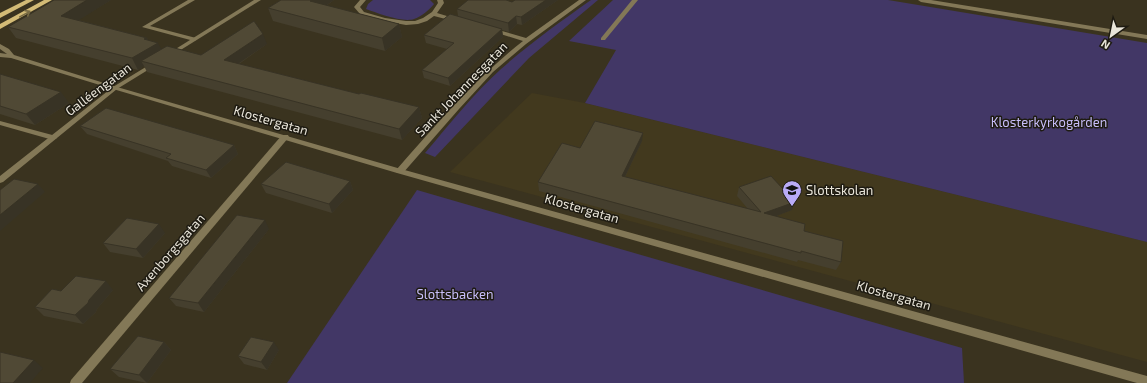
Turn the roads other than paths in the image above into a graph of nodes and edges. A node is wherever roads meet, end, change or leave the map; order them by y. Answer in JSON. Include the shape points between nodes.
{"nodes":[{"id":1,"x":31,"y":0,"type":"edge"},
{"id":2,"x":49,"y":0,"type":"edge"},
{"id":3,"x":192,"y":0,"type":"edge"},
{"id":4,"x":258,"y":0,"type":"edge"},
{"id":5,"x":363,"y":0,"type":"edge"},
{"id":6,"x":440,"y":0,"type":"edge"},
{"id":7,"x":583,"y":0,"type":"edge"},
{"id":8,"x":634,"y":0,"type":"edge"},
{"id":9,"x":921,"y":0,"type":"edge"},
{"id":10,"x":969,"y":2,"type":"dead end"},
{"id":11,"x":964,"y":7,"type":"junction"},
{"id":12,"x":433,"y":14,"type":"junction"},
{"id":13,"x":0,"y":16,"type":"edge"},
{"id":14,"x":466,"y":22,"type":"edge"},
{"id":15,"x":0,"y":27,"type":"edge"},
{"id":16,"x":486,"y":28,"type":"edge"},
{"id":17,"x":1147,"y":37,"type":"edge"},
{"id":18,"x":194,"y":39,"type":"junction"},
{"id":19,"x":603,"y":39,"type":"dead end"},
{"id":20,"x":527,"y":40,"type":"junction"},
{"id":21,"x":0,"y":46,"type":"edge"},
{"id":22,"x":0,"y":55,"type":"edge"},
{"id":23,"x":12,"y":56,"type":"junction"},
{"id":24,"x":114,"y":88,"type":"junction"},
{"id":25,"x":0,"y":123,"type":"edge"},
{"id":26,"x":286,"y":137,"type":"junction"},
{"id":27,"x":53,"y":138,"type":"junction"},
{"id":28,"x":400,"y":171,"type":"junction"},
{"id":29,"x":0,"y":180,"type":"edge"},
{"id":30,"x":1147,"y":381,"type":"edge"},
{"id":31,"x":75,"y":383,"type":"edge"}],
"edges":[{"from":1,"to":13,"type":"main road"},
{"from":15,"to":2,"type":"main road","one_way":true},
{"from":3,"to":18,"type":"street","via":[[145,27]]},
{"from":4,"to":18,"type":"street","name":"Galléengatan"},
{"from":5,"to":12,"type":"street","via":[[357,7],[362,13],[407,24],[418,23]]},
{"from":6,"to":12,"type":"street","via":[[441,3]]},
{"from":7,"to":20,"type":"street","name":"Sankt Johannesgatan"},
{"from":8,"to":19,"type":"street"},
{"from":9,"to":11,"type":"street"},
{"from":10,"to":11,"type":"street"},
{"from":11,"to":17,"type":"street"},
{"from":12,"to":14,"type":"street"},
{"from":16,"to":20,"type":"street"},
{"from":18,"to":24,"type":"street","name":"Galléengatan"},
{"from":20,"to":28,"type":"street","name":"Sankt Johannesgatan","via":[[492,71]]},
{"from":21,"to":23,"type":"street","name":"Klostergatan"},
{"from":22,"to":23,"type":"street","name":"Klostergatan"},
{"from":23,"to":24,"type":"street","name":"Klostergatan"},
{"from":24,"to":26,"type":"street","name":"Klostergatan"},
{"from":24,"to":27,"type":"street","name":"Galléengatan"},
{"from":25,"to":27,"type":"street"},
{"from":26,"to":28,"type":"street","name":"Klostergatan"},
{"from":26,"to":31,"type":"street","name":"Axenborgsgatan"},
{"from":27,"to":29,"type":"street","name":"Galléengatan"},
{"from":28,"to":30,"type":"street","name":"Klostergatan"}]}
